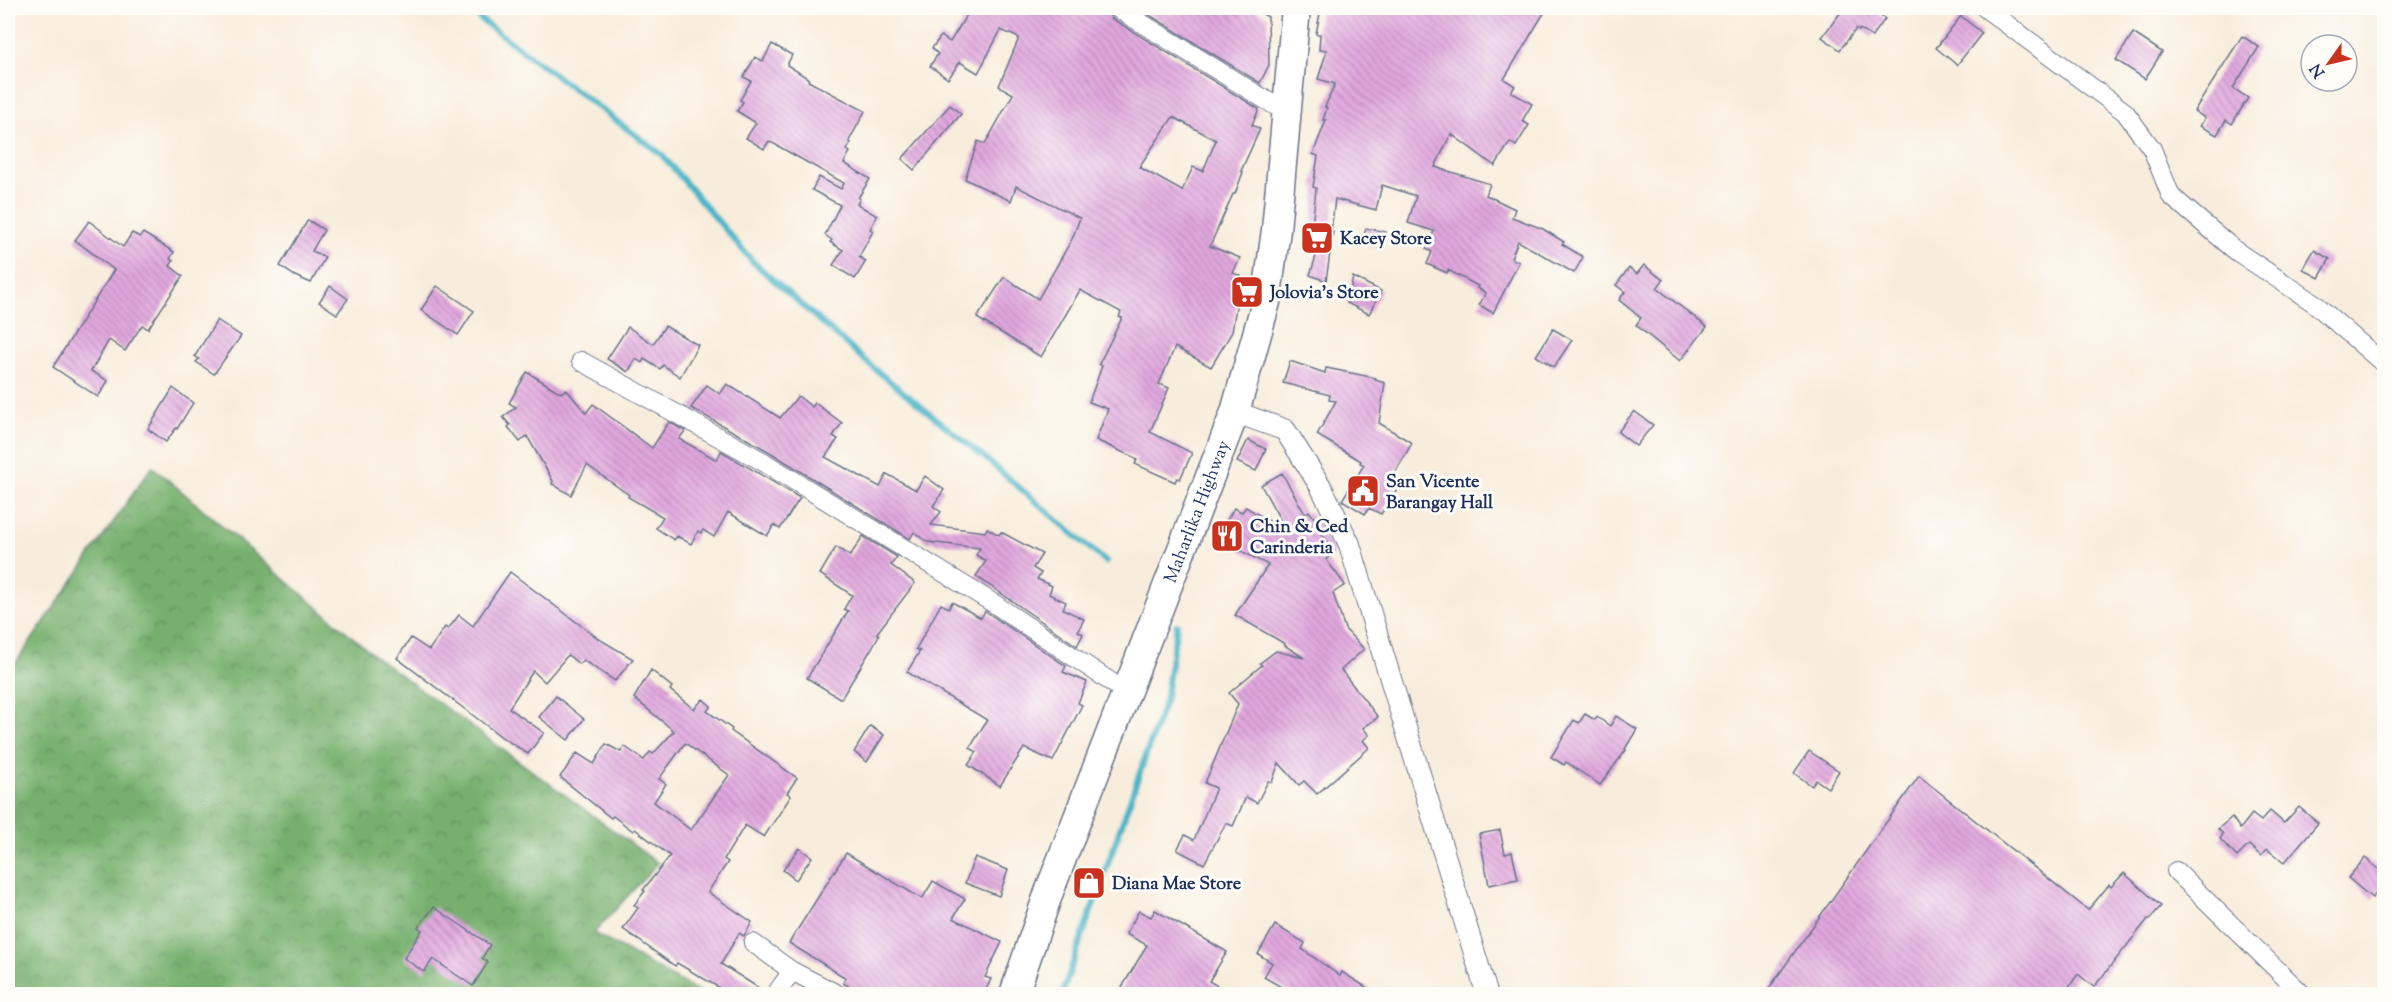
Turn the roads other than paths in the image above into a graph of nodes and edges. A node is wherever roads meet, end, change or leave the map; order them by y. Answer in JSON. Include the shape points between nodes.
{"nodes":[{"id":1,"x":1117,"y":8,"type":"edge"},
{"id":2,"x":1296,"y":8,"type":"edge"},
{"id":3,"x":1985,"y":8,"type":"edge"},
{"id":4,"x":1287,"y":113,"type":"junction"},
{"id":5,"x":581,"y":361,"type":"dead end"},
{"id":6,"x":2385,"y":364,"type":"edge"},
{"id":7,"x":1235,"y":412,"type":"junction"},
{"id":8,"x":1126,"y":692,"type":"junction"},
{"id":9,"x":2176,"y":872,"type":"dead end"},
{"id":10,"x":753,"y":943,"type":"dead end"},
{"id":11,"x":792,"y":971,"type":"junction"},
{"id":12,"x":776,"y":994,"type":"edge"},
{"id":13,"x":837,"y":994,"type":"edge"},
{"id":14,"x":1014,"y":994,"type":"edge"},
{"id":15,"x":1487,"y":994,"type":"edge"},
{"id":16,"x":2302,"y":994,"type":"edge"}],
"edges":[{"from":1,"to":4,"type":"street"},
{"from":2,"to":4,"type":"highway","name":"Maharlika Highway"},
{"from":3,"to":6,"type":"street","via":[[2125,112],[2152,149],[2171,196],[2236,251],[2314,303]]},
{"from":4,"to":7,"type":"highway","name":"Maharlika Highway","via":[[1266,302]]},
{"from":5,"to":8,"type":"street","via":[[762,461],[993,603]]},
{"from":7,"to":8,"type":"highway","name":"Maharlika Highway"},
{"from":7,"to":15,"type":"street","via":[[1285,430],[1321,487],[1349,543]]},
{"from":8,"to":14,"type":"highway","name":"Maharlika Highway"},
{"from":9,"to":16,"type":"street"},
{"from":10,"to":11,"type":"street"},
{"from":11,"to":12,"type":"street"},
{"from":11,"to":13,"type":"street"}]}
